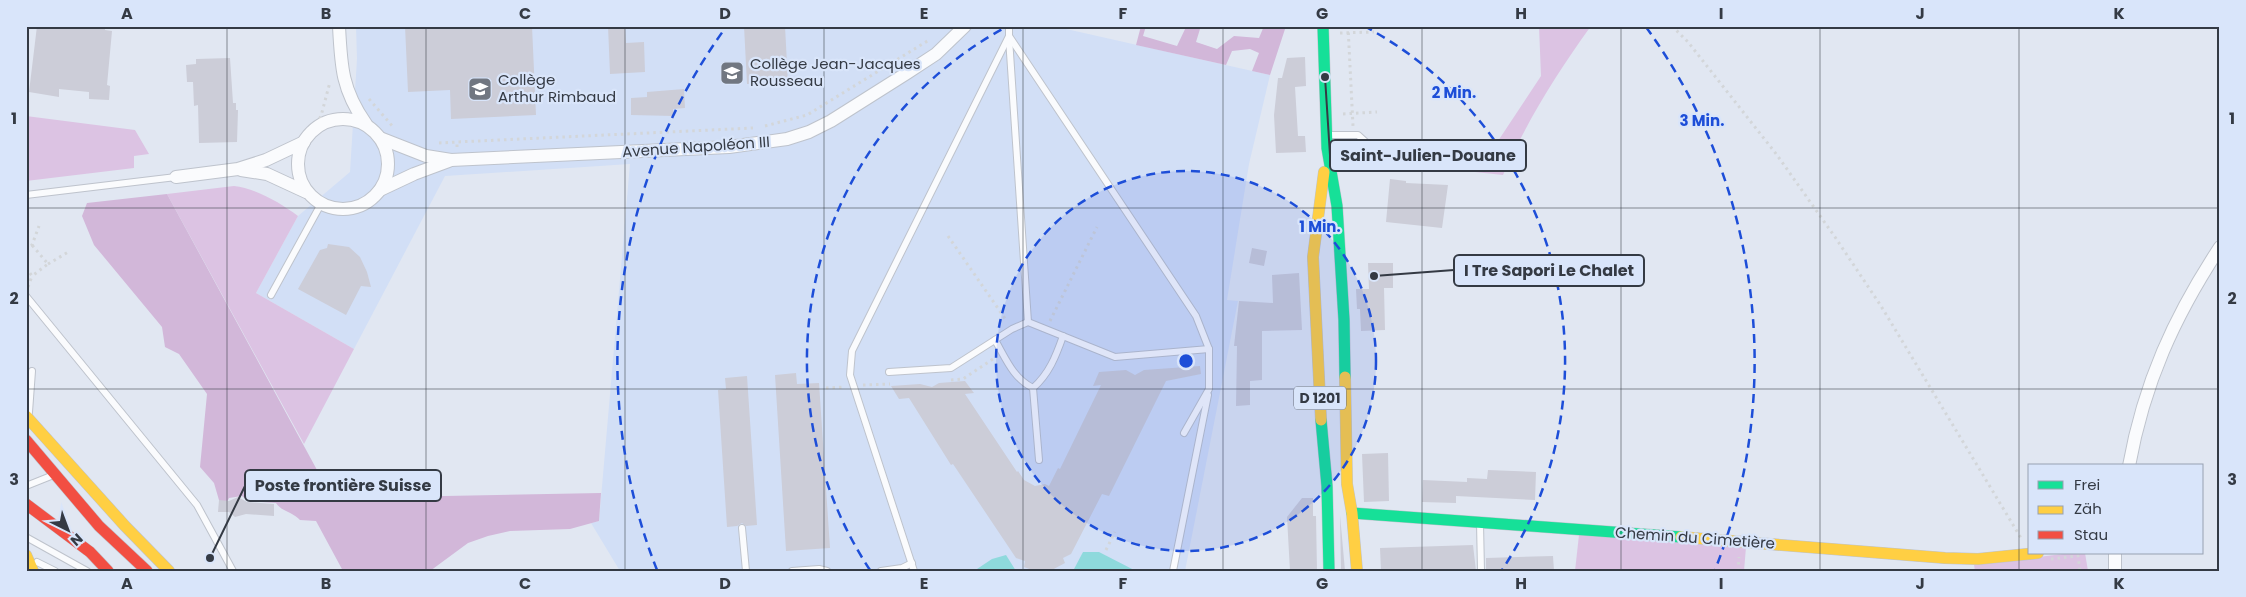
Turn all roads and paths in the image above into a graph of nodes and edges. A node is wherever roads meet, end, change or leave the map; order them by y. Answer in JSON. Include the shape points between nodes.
{"nodes":[{"id":1,"x":339,"y":26,"type":"edge"},
{"id":2,"x":965,"y":26,"type":"edge"},
{"id":3,"x":1008,"y":26,"type":"edge"},
{"id":4,"x":1348,"y":26,"type":"edge"},
{"id":5,"x":1672,"y":26,"type":"edge"},
{"id":6,"x":1323,"y":30,"type":"edge"},
{"id":7,"x":1374,"y":32,"type":"dead end"},
{"id":8,"x":1348,"y":33,"type":"junction"},
{"id":9,"x":936,"y":36,"type":"dead end"},
{"id":10,"x":1009,"y":36,"type":"junction"},
{"id":11,"x":330,"y":74,"type":"dead end"},
{"id":12,"x":367,"y":97,"type":"dead end"},
{"id":13,"x":1377,"y":112,"type":"dead end"},
{"id":14,"x":1353,"y":114,"type":"junction"},
{"id":15,"x":1326,"y":115,"type":"junction"},
{"id":16,"x":366,"y":124,"type":"junction"},
{"id":17,"x":313,"y":130,"type":"junction"},
{"id":18,"x":398,"y":131,"type":"dead end"},
{"id":19,"x":1352,"y":134,"type":"junction"},
{"id":20,"x":1327,"y":135,"type":"junction"},
{"id":21,"x":380,"y":138,"type":"junction"},
{"id":22,"x":304,"y":142,"type":"junction"},
{"id":23,"x":457,"y":142,"type":"junction"},
{"id":24,"x":433,"y":143,"type":"dead end"},
{"id":25,"x":1327,"y":148,"type":"junction"},
{"id":26,"x":1372,"y":159,"type":"dead end"},
{"id":27,"x":454,"y":160,"type":"junction"},
{"id":28,"x":238,"y":169,"type":"junction"},
{"id":29,"x":176,"y":177,"type":"joint"},
{"id":30,"x":380,"y":190,"type":"junction"},
{"id":31,"x":307,"y":192,"type":"junction"},
{"id":32,"x":26,"y":195,"type":"edge"},
{"id":33,"x":321,"y":204,"type":"junction"},
{"id":34,"x":40,"y":226,"type":"dead end"},
{"id":35,"x":1318,"y":226,"type":"junction"},
{"id":36,"x":1097,"y":227,"type":"dead end"},
{"id":37,"x":1338,"y":228,"type":"junction"},
{"id":38,"x":948,"y":236,"type":"dead end"},
{"id":39,"x":32,"y":245,"type":"junction"},
{"id":40,"x":2220,"y":247,"type":"edge"},
{"id":41,"x":26,"y":250,"type":"edge"},
{"id":42,"x":70,"y":251,"type":"dead end"},
{"id":43,"x":48,"y":264,"type":"junction"},
{"id":44,"x":26,"y":268,"type":"edge"},
{"id":45,"x":272,"y":295,"type":"dead end"},
{"id":46,"x":26,"y":296,"type":"edge"},
{"id":47,"x":1028,"y":322,"type":"junction"},
{"id":48,"x":1047,"y":328,"type":"junction"},
{"id":49,"x":1012,"y":329,"type":"junction"},
{"id":50,"x":1063,"y":336,"type":"junction"},
{"id":51,"x":995,"y":340,"type":"junction"},
{"id":52,"x":1209,"y":349,"type":"junction"},
{"id":53,"x":1331,"y":351,"type":"junction"},
{"id":54,"x":32,"y":371,"type":"dead end"},
{"id":55,"x":889,"y":372,"type":"dead end"},
{"id":56,"x":1033,"y":388,"type":"junction"},
{"id":57,"x":1209,"y":389,"type":"junction"},
{"id":58,"x":27,"y":417,"type":"edge"},
{"id":59,"x":1184,"y":433,"type":"dead end"},
{"id":60,"x":26,"y":440,"type":"edge"},
{"id":61,"x":1039,"y":460,"type":"dead end"},
{"id":62,"x":2129,"y":464,"type":"edge"},
{"id":63,"x":54,"y":475,"type":"junction"},
{"id":64,"x":1347,"y":484,"type":"junction"},
{"id":65,"x":26,"y":486,"type":"edge"},
{"id":66,"x":1328,"y":486,"type":"junction"},
{"id":67,"x":26,"y":504,"type":"edge"},
{"id":68,"x":1352,"y":513,"type":"junction"},
{"id":69,"x":1480,"y":521,"type":"junction"},
{"id":70,"x":742,"y":528,"type":"dead end"},
{"id":71,"x":1115,"y":532,"type":"dead end"},
{"id":72,"x":26,"y":537,"type":"edge"},
{"id":73,"x":2023,"y":540,"type":"dead end"},
{"id":74,"x":1106,"y":550,"type":"dead end"},
{"id":75,"x":2028,"y":554,"type":"edge"},
{"id":76,"x":2115,"y":554,"type":"edge"},
{"id":77,"x":27,"y":556,"type":"edge"},
{"id":78,"x":130,"y":557,"type":"junction"},
{"id":79,"x":912,"y":563,"type":"junction"},
{"id":80,"x":33,"y":571,"type":"edge"},
{"id":81,"x":54,"y":571,"type":"edge"},
{"id":82,"x":88,"y":571,"type":"edge"},
{"id":83,"x":108,"y":571,"type":"edge"},
{"id":84,"x":137,"y":571,"type":"edge"},
{"id":85,"x":147,"y":571,"type":"edge"},
{"id":86,"x":169,"y":571,"type":"edge"},
{"id":87,"x":233,"y":571,"type":"edge"},
{"id":88,"x":746,"y":571,"type":"edge"},
{"id":89,"x":792,"y":571,"type":"edge"},
{"id":90,"x":827,"y":571,"type":"edge"},
{"id":91,"x":881,"y":571,"type":"edge"},
{"id":92,"x":914,"y":571,"type":"edge"},
{"id":93,"x":1173,"y":571,"type":"edge"},
{"id":94,"x":1329,"y":571,"type":"edge"},
{"id":95,"x":1357,"y":571,"type":"edge"},
{"id":96,"x":1481,"y":571,"type":"edge"},
{"id":97,"x":2114,"y":571,"type":"edge"}],
"edges":[{"from":1,"to":16,"type":"street","via":[[340,59],[349,97]]},
{"from":2,"to":27,"type":"street","name":"Avenue Napoléon III","via":[[936,54],[831,121],[787,139],[729,147]]},
{"from":3,"to":10,"type":"lane"},
{"from":4,"to":8,"type":"path"},
{"from":5,"to":73,"type":"path","via":[[1698,54],[1771,148],[1835,237],[1881,306]]},
{"from":6,"to":8,"type":"path"},
{"from":6,"to":15,"type":"main road","number":"D 1201"},
{"from":7,"to":8,"type":"path"},
{"from":8,"to":14,"type":"path"},
{"from":9,"to":23,"type":"path","via":[[827,104],[807,115],[781,123],[751,128]]},
{"from":10,"to":47,"type":"lane"},
{"from":10,"to":52,"type":"lane","via":[[1196,316]]},
{"from":10,"to":79,"type":"lane","via":[[852,351],[850,375]]},
{"from":11,"to":17,"type":"path","via":[[327,98]]},
{"from":12,"to":18,"type":"path"},
{"from":13,"to":14,"type":"path"},
{"from":14,"to":15,"type":"path"},
{"from":14,"to":19,"type":"path"},
{"from":15,"to":20,"type":"main road","number":"D 1201"},
{"from":16,"to":17,"type":"street","via":[[340,119],[325,122]]},
{"from":16,"to":21,"type":"street"},
{"from":17,"to":22,"type":"street"},
{"from":19,"to":20,"type":"lane"},
{"from":19,"to":26,"type":"lane","via":[[1366,141]]},
{"from":20,"to":25,"type":"main road","number":"D 1201"},
{"from":21,"to":27,"type":"street","name":"Avenue Napoléon III","via":[[426,156]]},
{"from":21,"to":30,"type":"street","via":[[389,163],[387,177]]},
{"from":22,"to":28,"type":"street"},
{"from":22,"to":31,"type":"street","via":[[298,155],[298,169]]},
{"from":23,"to":24,"type":"path"},
{"from":23,"to":27,"type":"path"},
{"from":25,"to":35,"type":"main road","number":"D 1201"},
{"from":25,"to":37,"type":"main road","number":"D 1201"},
{"from":27,"to":30,"type":"street","name":"Avenue Napoléon III"},
{"from":28,"to":29,"type":"street"},
{"from":28,"to":31,"type":"street","via":[[267,174]]},
{"from":29,"to":32,"type":"lane"},
{"from":30,"to":33,"type":"street","via":[[357,208],[335,209]]},
{"from":31,"to":33,"type":"street"},
{"from":33,"to":45,"type":"lane"},
{"from":34,"to":39,"type":"path"},
{"from":35,"to":37,"type":"main road"},
{"from":35,"to":53,"type":"main road","number":"D 1201","via":[[1313,257],[1316,323]]},
{"from":36,"to":48,"type":"path"},
{"from":37,"to":53,"type":"main road","number":"D 1201","via":[[1344,320]]},
{"from":38,"to":49,"type":"path"},
{"from":39,"to":41,"type":"path"},
{"from":39,"to":43,"type":"path"},
{"from":40,"to":62,"type":"street","via":[[2172,328],[2145,398]]},
{"from":42,"to":43,"type":"path"},
{"from":43,"to":44,"type":"path","via":[[32,276]]},
{"from":46,"to":87,"type":"lane","via":[[196,505]]},
{"from":47,"to":48,"type":"lane"},
{"from":47,"to":49,"type":"lane"},
{"from":48,"to":50,"type":"lane"},
{"from":49,"to":51,"type":"lane"},
{"from":50,"to":52,"type":"lane","via":[[1115,357]]},
{"from":50,"to":56,"type":"lane","via":[[1056,358]]},
{"from":51,"to":55,"type":"lane","via":[[951,368]]},
{"from":51,"to":56,"type":"lane","via":[[1014,373]]},
{"from":52,"to":57,"type":"lane"},
{"from":53,"to":64,"type":"main road","number":"D 1201","via":[[1346,410]]},
{"from":53,"to":66,"type":"main road","number":"D 1201","via":[[1322,446]]},
{"from":54,"to":58,"type":"lane"},
{"from":56,"to":61,"type":"lane"},
{"from":57,"to":59,"type":"lane"},
{"from":57,"to":93,"type":"lane"},
{"from":58,"to":86,"type":"main road"},
{"from":60,"to":63,"type":"main road"},
{"from":63,"to":65,"type":"lane"},
{"from":63,"to":78,"type":"main road"},
{"from":64,"to":66,"type":"main road"},
{"from":64,"to":68,"type":"main road"},
{"from":66,"to":94,"type":"main road"},
{"from":67,"to":83,"type":"main road","via":[[94,554]]},
{"from":68,"to":69,"type":"main road","name":"Chemin du Cimetière"},
{"from":68,"to":95,"type":"main road"},
{"from":69,"to":75,"type":"main road","name":"Chemin du Cimetière","via":[[1945,558],[1978,559]]},
{"from":69,"to":96,"type":"lane"},
{"from":70,"to":88,"type":"lane"},
{"from":71,"to":74,"type":"path"},
{"from":72,"to":82,"type":"lane"},
{"from":76,"to":97,"type":"street"},
{"from":77,"to":80,"type":"main road"},
{"from":77,"to":81,"type":"lane"},
{"from":78,"to":84,"type":"main road"},
{"from":78,"to":85,"type":"main road"},
{"from":79,"to":91,"type":"lane"},
{"from":79,"to":92,"type":"lane"},
{"from":89,"to":90,"type":"lane","via":[[819,568]]}]}
